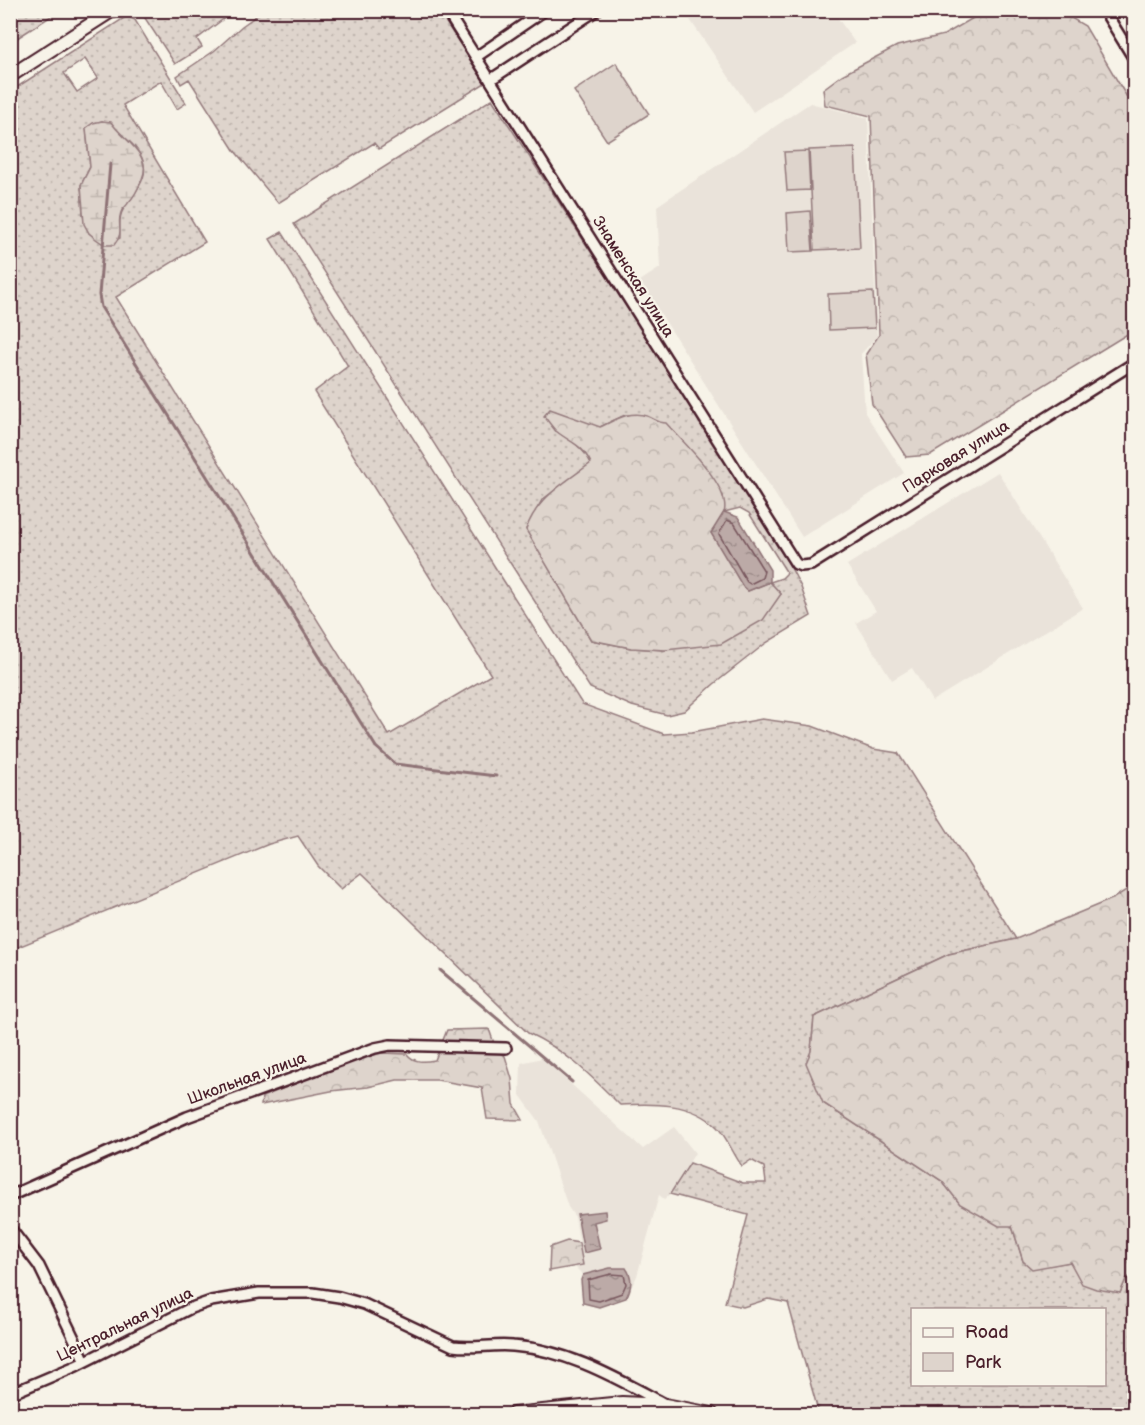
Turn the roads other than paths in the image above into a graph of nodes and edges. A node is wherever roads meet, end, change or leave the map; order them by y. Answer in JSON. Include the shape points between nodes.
{"nodes":[{"id":1,"x":113,"y":10,"type":"edge"},
{"id":2,"x":446,"y":10,"type":"edge"},
{"id":3,"x":545,"y":10,"type":"edge"},
{"id":4,"x":597,"y":10,"type":"edge"},
{"id":5,"x":1104,"y":10,"type":"edge"},
{"id":6,"x":476,"y":57,"type":"junction"},
{"id":7,"x":1134,"y":59,"type":"edge"},
{"id":8,"x":10,"y":76,"type":"edge"},
{"id":9,"x":490,"y":80,"type":"junction"},
{"id":10,"x":1134,"y":363,"type":"edge"},
{"id":11,"x":792,"y":561,"type":"joint"},
{"id":12,"x":506,"y":1048,"type":"dead end"},
{"id":13,"x":10,"y":1196,"type":"edge"},
{"id":14,"x":10,"y":1228,"type":"edge"},
{"id":15,"x":85,"y":1361,"type":"junction"},
{"id":16,"x":10,"y":1394,"type":"edge"},
{"id":17,"x":665,"y":1404,"type":"junction"},
{"id":18,"x":513,"y":1414,"type":"edge"},
{"id":19,"x":712,"y":1414,"type":"edge"}],
"edges":[{"from":1,"to":8,"type":"street"},
{"from":2,"to":6,"type":"street","name":"Знаменская улица"},
{"from":3,"to":6,"type":"street"},
{"from":4,"to":9,"type":"street"},
{"from":5,"to":7,"type":"street"},
{"from":6,"to":9,"type":"street","name":"Знаменская улица"},
{"from":9,"to":11,"type":"street","name":"Знаменская улица"},
{"from":10,"to":11,"type":"street","name":"Парковая улица","via":[[811,565],[801,566]]},
{"from":12,"to":13,"type":"street","name":"Школьная улица","via":[[390,1045],[366,1050],[187,1117]]},
{"from":14,"to":15,"type":"street","via":[[39,1266]]},
{"from":15,"to":16,"type":"street","name":"Центральная улица"},
{"from":15,"to":17,"type":"street","name":"Центральная улица","via":[[211,1301],[259,1293],[313,1293],[364,1304],[453,1346],[528,1348],[593,1366]]},
{"from":17,"to":18,"type":"street","via":[[622,1403]]},
{"from":17,"to":19,"type":"street"}]}
